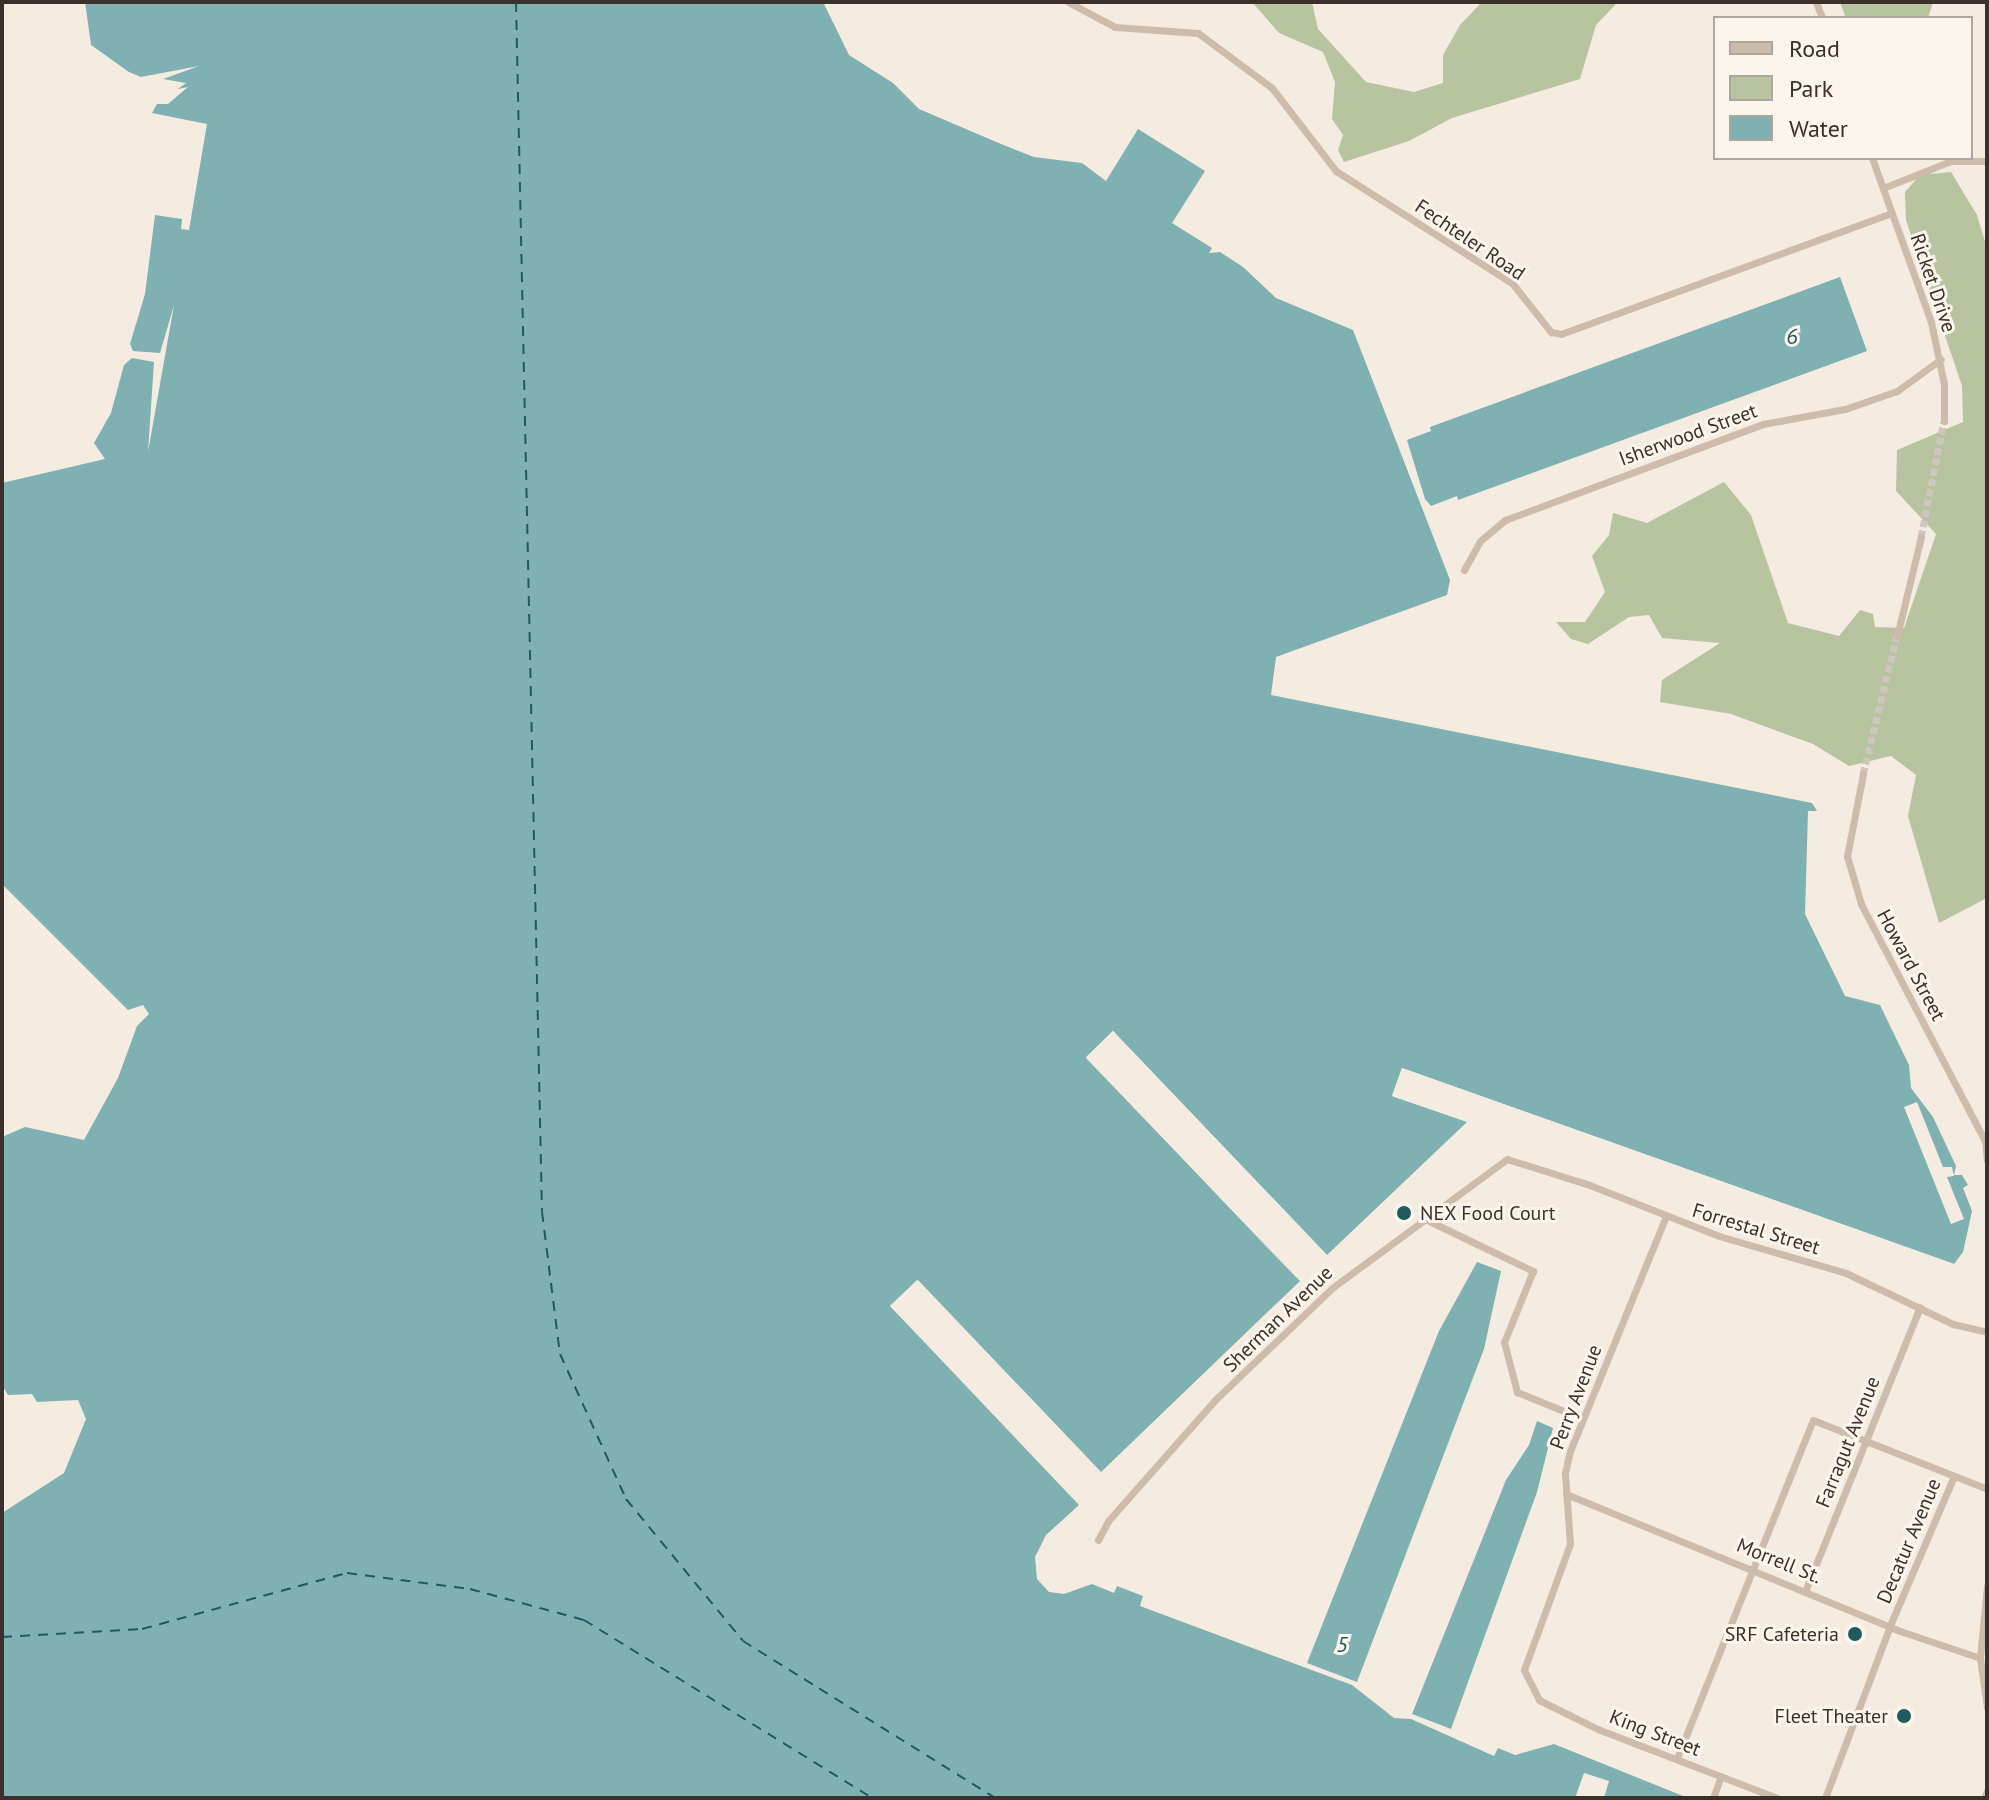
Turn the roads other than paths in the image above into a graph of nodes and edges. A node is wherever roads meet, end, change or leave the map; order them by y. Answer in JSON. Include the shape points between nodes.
{"nodes":[{"id":1,"x":1068,"y":2,"type":"edge"},
{"id":2,"x":1873,"y":160,"type":"edge"},
{"id":3,"x":1987,"y":161,"type":"edge"},
{"id":4,"x":1883,"y":188,"type":"junction"},
{"id":5,"x":1892,"y":213,"type":"junction"},
{"id":6,"x":1941,"y":359,"type":"junction"},
{"id":7,"x":1944,"y":421,"type":"tunnel mouth"},
{"id":8,"x":1921,"y":537,"type":"tunnel mouth"},
{"id":9,"x":1464,"y":570,"type":"dead end"},
{"id":10,"x":1897,"y":636,"type":"tunnel mouth"},
{"id":11,"x":1863,"y":774,"type":"tunnel mouth"},
{"id":12,"x":1986,"y":1141,"type":"edge"},
{"id":13,"x":1512,"y":1160,"type":"joint"},
{"id":14,"x":1987,"y":1161,"type":"edge"},
{"id":15,"x":1666,"y":1216,"type":"junction"},
{"id":16,"x":1427,"y":1220,"type":"junction"},
{"id":17,"x":1920,"y":1307,"type":"junction"},
{"id":18,"x":1987,"y":1332,"type":"edge"},
{"id":19,"x":1583,"y":1419,"type":"junction"},
{"id":20,"x":1866,"y":1441,"type":"junction"},
{"id":21,"x":1954,"y":1476,"type":"junction"},
{"id":22,"x":1987,"y":1489,"type":"edge"},
{"id":23,"x":1566,"y":1494,"type":"junction"},
{"id":24,"x":1098,"y":1540,"type":"dead end"},
{"id":25,"x":1753,"y":1568,"type":"junction"},
{"id":26,"x":1987,"y":1586,"type":"edge"},
{"id":27,"x":1806,"y":1589,"type":"junction"},
{"id":28,"x":1891,"y":1623,"type":"junction"},
{"id":29,"x":1980,"y":1658,"type":"junction"},
{"id":30,"x":1528,"y":1687,"type":"joint"},
{"id":31,"x":1987,"y":1708,"type":"edge"},
{"id":32,"x":1677,"y":1758,"type":"junction"},
{"id":33,"x":1721,"y":1776,"type":"junction"},
{"id":34,"x":1987,"y":1791,"type":"edge"},
{"id":35,"x":1713,"y":1798,"type":"edge"},
{"id":36,"x":1777,"y":1798,"type":"edge"},
{"id":37,"x":1825,"y":1798,"type":"edge"},
{"id":38,"x":1984,"y":1798,"type":"edge"}],
"edges":[{"from":1,"to":5,"type":"street","name":"Fechteler Road","via":[[1115,27],[1198,33],[1272,88],[1336,171],[1512,283],[1551,332],[1561,334]]},
{"from":2,"to":4,"type":"street","name":"Ricket Drive"},
{"from":3,"to":4,"type":"street","via":[[1951,161]]},
{"from":4,"to":5,"type":"street","name":"Ricket Drive"},
{"from":5,"to":6,"type":"street","name":"Ricket Drive"},
{"from":6,"to":7,"type":"street","name":"Ricket Drive"},
{"from":6,"to":9,"type":"street","name":"Isherwood Street","via":[[1897,391],[1845,409],[1763,424],[1505,520],[1480,541]]},
{"from":8,"to":10,"type":"street"},
{"from":11,"to":12,"type":"street","name":"Howard Street","via":[[1847,856],[1861,904]]},
{"from":12,"to":14,"type":"street","name":"Howard Street"},
{"from":13,"to":15,"type":"street","name":"Forrestal Street"},
{"from":13,"to":16,"type":"street","name":"Sherman Avenue","via":[[1492,1167]]},
{"from":15,"to":17,"type":"street","name":"Forrestal Street","via":[[1846,1273]]},
{"from":15,"to":19,"type":"street","name":"Perry Avenue"},
{"from":16,"to":19,"type":"street","via":[[1533,1271],[1504,1342],[1517,1392]]},
{"from":16,"to":24,"type":"street","name":"Sherman Avenue","via":[[1357,1266],[1216,1399],[1108,1521]]},
{"from":17,"to":18,"type":"street","name":"Forrestal Street","via":[[1953,1324]]},
{"from":17,"to":20,"type":"street","name":"Farragut Avenue"},
{"from":19,"to":23,"type":"street","name":"Perry Avenue","via":[[1565,1473]]},
{"from":20,"to":21,"type":"street"},
{"from":20,"to":25,"type":"street","via":[[1813,1420]]},
{"from":20,"to":27,"type":"street","name":"Farragut Avenue"},
{"from":21,"to":22,"type":"street"},
{"from":21,"to":28,"type":"street","name":"Decatur Avenue"},
{"from":23,"to":25,"type":"street","name":"Morrell St."},
{"from":23,"to":30,"type":"street","name":"Perry Avenue","via":[[1570,1544],[1524,1670]]},
{"from":25,"to":27,"type":"street","name":"Morrell St."},
{"from":25,"to":32,"type":"street"},
{"from":26,"to":29,"type":"street"},
{"from":27,"to":28,"type":"street","name":"Morrell St."},
{"from":28,"to":29,"type":"street","name":"Morrell St.","via":[[1928,1642]]},
{"from":28,"to":37,"type":"street","name":"Decatur Avenue"},
{"from":29,"to":31,"type":"street"},
{"from":30,"to":32,"type":"street","name":"King Street","via":[[1539,1700],[1600,1730]]},
{"from":32,"to":33,"type":"street","name":"King Street"},
{"from":33,"to":35,"type":"street"},
{"from":33,"to":36,"type":"street","name":"King Street"},
{"from":34,"to":38,"type":"street"}]}
